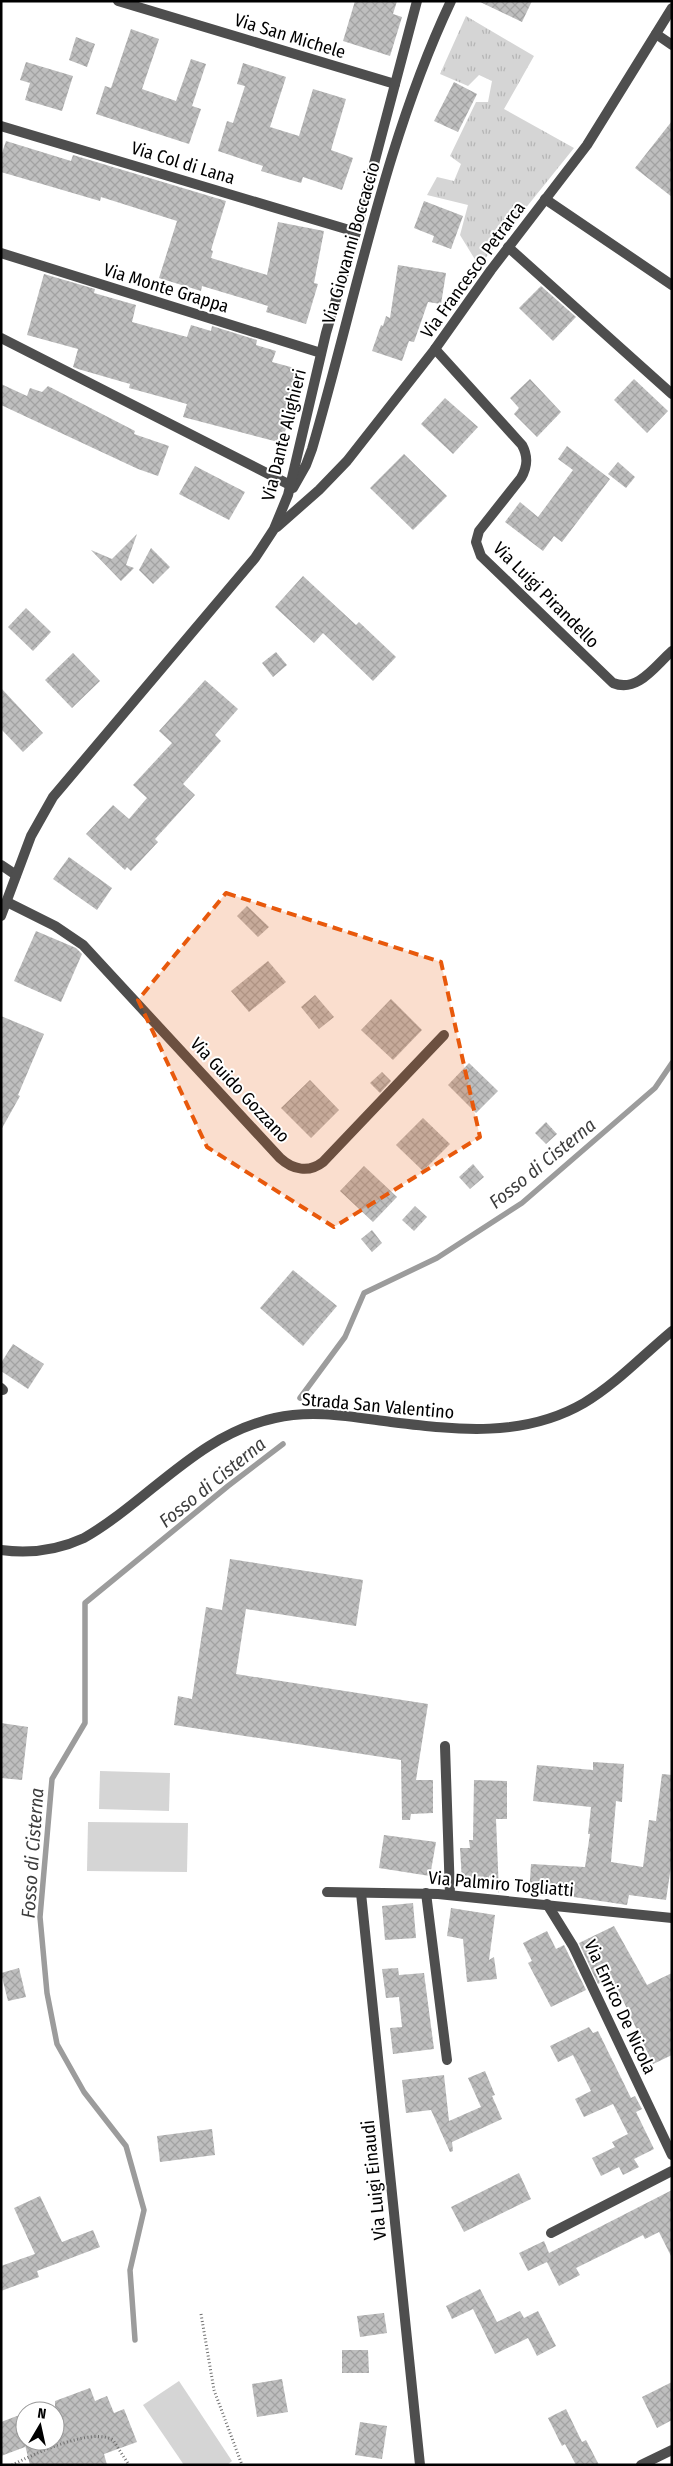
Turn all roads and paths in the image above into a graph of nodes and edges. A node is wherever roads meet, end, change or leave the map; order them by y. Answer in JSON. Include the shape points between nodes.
{"nodes":[{"id":1,"x":118,"y":1,"type":"edge"},
{"id":2,"x":417,"y":1,"type":"edge"},
{"id":3,"x":451,"y":1,"type":"edge"},
{"id":4,"x":672,"y":8,"type":"edge"},
{"id":5,"x":656,"y":34,"type":"junction"},
{"id":6,"x":672,"y":45,"type":"edge"},
{"id":7,"x":395,"y":84,"type":"junction"},
{"id":8,"x":1,"y":126,"type":"edge"},
{"id":9,"x":545,"y":199,"type":"junction"},
{"id":10,"x":356,"y":232,"type":"junction"},
{"id":11,"x":508,"y":247,"type":"junction"},
{"id":12,"x":1,"y":253,"type":"edge"},
{"id":13,"x":672,"y":285,"type":"edge"},
{"id":14,"x":1,"y":338,"type":"edge"},
{"id":15,"x":435,"y":350,"type":"junction"},
{"id":16,"x":321,"y":353,"type":"junction"},
{"id":17,"x":672,"y":394,"type":"edge"},
{"id":18,"x":289,"y":490,"type":"junction"},
{"id":19,"x":274,"y":529,"type":"junction"},
{"id":20,"x":672,"y":651,"type":"edge"},
{"id":21,"x":1,"y":865,"type":"edge"},
{"id":22,"x":16,"y":875,"type":"junction"},
{"id":23,"x":6,"y":902,"type":"junction"},
{"id":24,"x":1,"y":916,"type":"edge"},
{"id":25,"x":444,"y":1035,"type":"dead end"},
{"id":26,"x":672,"y":1331,"type":"edge"},
{"id":27,"x":1,"y":1550,"type":"edge"},
{"id":28,"x":445,"y":1746,"type":"dead end"},
{"id":29,"x":327,"y":1892,"type":"dead end"},
{"id":30,"x":361,"y":1892,"type":"junction"},
{"id":31,"x":426,"y":1893,"type":"junction"},
{"id":32,"x":450,"y":1895,"type":"junction"},
{"id":33,"x":547,"y":1904,"type":"junction"},
{"id":34,"x":672,"y":1918,"type":"edge"},
{"id":35,"x":447,"y":2060,"type":"dead end"},
{"id":36,"x":672,"y":2155,"type":"edge"},
{"id":37,"x":672,"y":2171,"type":"edge"},
{"id":38,"x":551,"y":2233,"type":"dead end"},
{"id":39,"x":200,"y":2314,"type":"dead end"},
{"id":40,"x":672,"y":2450,"type":"edge"},
{"id":41,"x":12,"y":2465,"type":"edge"},
{"id":42,"x":128,"y":2465,"type":"edge"},
{"id":43,"x":242,"y":2465,"type":"edge"},
{"id":44,"x":420,"y":2465,"type":"edge"},
{"id":45,"x":641,"y":2465,"type":"edge"}],
"edges":[{"from":1,"to":7,"type":"street","name":"Via San Michele"},
{"from":2,"to":7,"type":"street","name":"Via Dante Alighieri"},
{"from":3,"to":18,"type":"street","name":"Via Giovanni Boccaccio","via":[[424,63],[395,148],[312,448],[306,465]]},
{"from":4,"to":5,"type":"street","name":"Via Francesco Petrarca"},
{"from":5,"to":6,"type":"street"},
{"from":5,"to":9,"type":"street","name":"Via Francesco Petrarca","via":[[607,115]]},
{"from":7,"to":10,"type":"street","name":"Via Dante Alighieri"},
{"from":8,"to":10,"type":"street","name":"Via Col di Lana"},
{"from":9,"to":11,"type":"street","name":"Via Francesco Petrarca"},
{"from":9,"to":13,"type":"street"},
{"from":10,"to":16,"type":"street","name":"Via Dante Alighieri"},
{"from":11,"to":15,"type":"street","name":"Via Francesco Petrarca"},
{"from":11,"to":17,"type":"street"},
{"from":12,"to":16,"type":"street","name":"Via Monte Grappa"},
{"from":14,"to":18,"type":"street"},
{"from":15,"to":19,"type":"street","name":"Via Francesco Petrarca","via":[[347,461]]},
{"from":15,"to":20,"type":"street","name":"Via Luigi Pirandello","via":[[518,441],[527,457],[521,478],[480,531],[476,542],[482,556],[613,683],[636,684]]},
{"from":16,"to":18,"type":"street","name":"Via Dante Alighieri"},
{"from":18,"to":19,"type":"street","name":"Via Dante Alighieri"},
{"from":19,"to":22,"type":"street","name":"Via Dante Alighieri","via":[[255,558],[53,798],[33,831]]},
{"from":21,"to":22,"type":"street"},
{"from":22,"to":23,"type":"street","name":"Via Dante Alighieri"},
{"from":23,"to":24,"type":"street","name":"Via Dante Alighieri"},
{"from":23,"to":25,"type":"street","name":"Via Guido Gozzano","via":[[55,926],[83,945],[280,1158],[296,1168],[313,1168],[323,1162]]},
{"from":26,"to":27,"type":"street","name":"Strada San Valentino","via":[[596,1395],[568,1411],[538,1422],[509,1428],[466,1430],[338,1415],[303,1414],[266,1420],[204,1448],[84,1538],[41,1550]]},
{"from":28,"to":32,"type":"street"},
{"from":29,"to":30,"type":"street","name":"Via Palmiro Togliatti"},
{"from":30,"to":31,"type":"street","name":"Via Palmiro Togliatti"},
{"from":30,"to":44,"type":"street","name":"Via Luigi Einaudi"},
{"from":31,"to":32,"type":"street","name":"Via Palmiro Togliatti"},
{"from":31,"to":35,"type":"street"},
{"from":32,"to":33,"type":"street","name":"Via Palmiro Togliatti"},
{"from":33,"to":34,"type":"street","name":"Via Palmiro Togliatti"},
{"from":33,"to":36,"type":"street","name":"Via Enrico De Nicola","via":[[573,1946]]},
{"from":37,"to":38,"type":"street"},
{"from":39,"to":43,"type":"path","via":[[214,2390]]},
{"from":40,"to":45,"type":"street"},
{"from":41,"to":42,"type":"path","via":[[40,2452],[97,2436],[113,2440]]}]}
